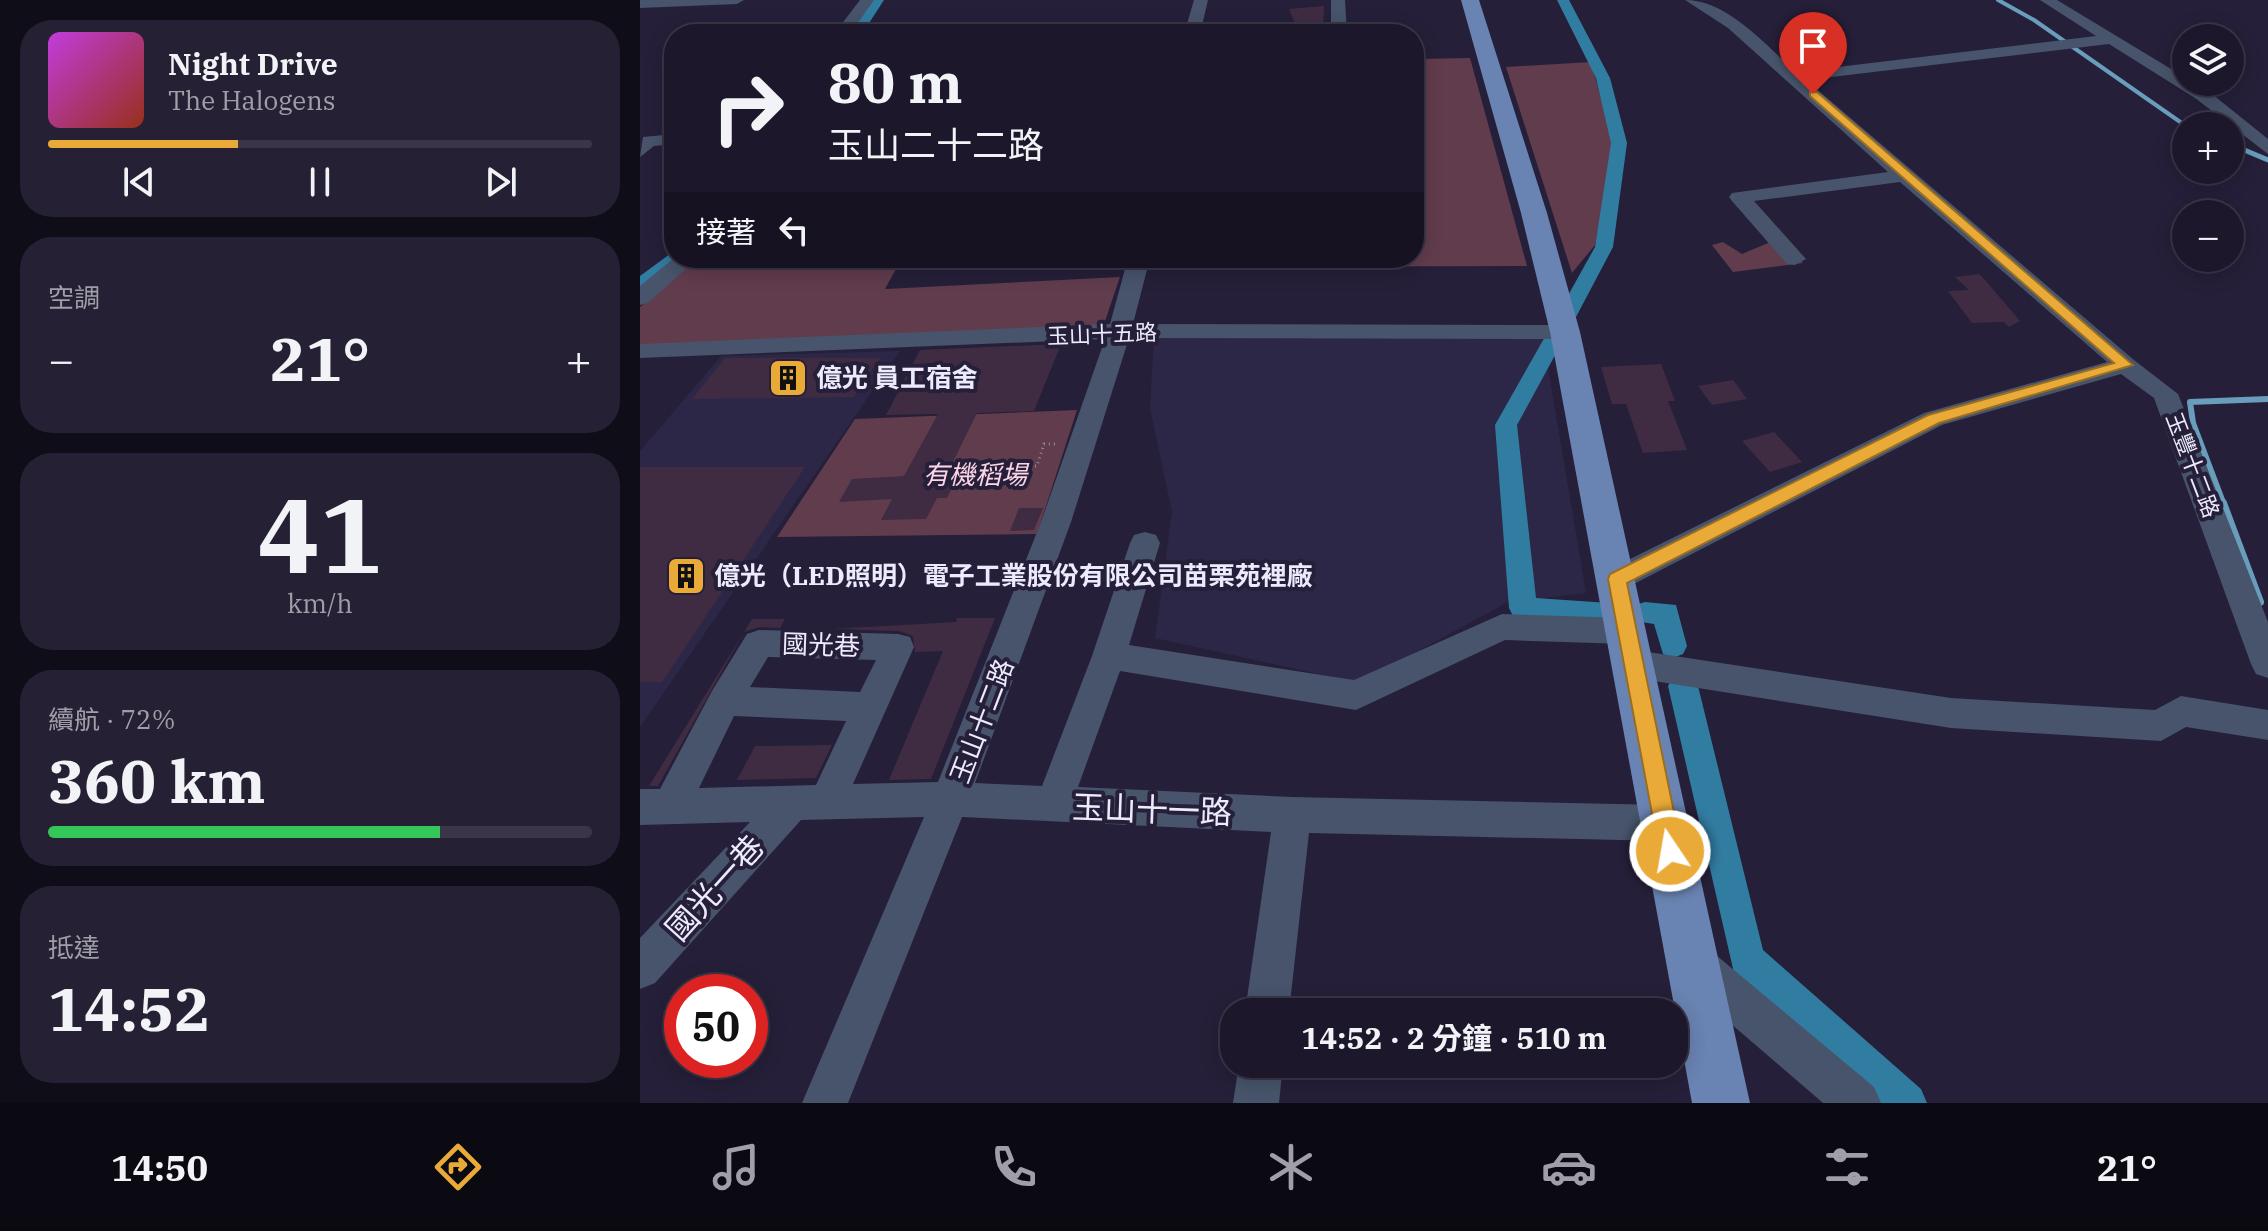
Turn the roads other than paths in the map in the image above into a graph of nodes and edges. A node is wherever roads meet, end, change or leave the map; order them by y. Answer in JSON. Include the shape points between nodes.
{"nodes":[{"id":1,"x":737,"y":0,"type":"edge"},
{"id":2,"x":867,"y":0,"type":"edge"},
{"id":3,"x":1201,"y":0,"type":"edge"},
{"id":4,"x":1338,"y":0,"type":"edge"},
{"id":5,"x":1470,"y":0,"type":"edge"},
{"id":6,"x":1692,"y":0,"type":"edge"},
{"id":7,"x":2047,"y":0,"type":"edge"},
{"id":8,"x":710,"y":1,"type":"edge"},
{"id":9,"x":640,"y":4,"type":"edge"},
{"id":10,"x":849,"y":24,"type":"edge"},
{"id":11,"x":1195,"y":24,"type":"edge"},
{"id":12,"x":1339,"y":24,"type":"edge"},
{"id":13,"x":2113,"y":39,"type":"junction"},
{"id":14,"x":1774,"y":60,"type":"junction"},
{"id":15,"x":1745,"y":63,"type":"dead end"},
{"id":16,"x":1794,"y":77,"type":"junction"},
{"id":17,"x":664,"y":140,"type":"edge"},
{"id":18,"x":2265,"y":141,"type":"edge"},
{"id":19,"x":640,"y":151,"type":"edge"},
{"id":20,"x":1904,"y":176,"type":"junction"},
{"id":21,"x":664,"y":253,"type":"edge"},
{"id":22,"x":1795,"y":259,"type":"dead end"},
{"id":23,"x":675,"y":268,"type":"edge"},
{"id":24,"x":1137,"y":268,"type":"edge"},
{"id":25,"x":640,"y":272,"type":"edge"},
{"id":26,"x":2020,"y":272,"type":"junction"},
{"id":27,"x":1986,"y":277,"type":"dead end"},
{"id":28,"x":640,"y":298,"type":"edge"},
{"id":29,"x":1121,"y":331,"type":"junction"},
{"id":30,"x":1565,"y":332,"type":"junction"},
{"id":31,"x":640,"y":351,"type":"edge"},
{"id":32,"x":2125,"y":365,"type":"junction"},
{"id":33,"x":1145,"y":543,"type":"dead end"},
{"id":34,"x":1617,"y":579,"type":"junction"},
{"id":35,"x":1630,"y":647,"type":"junction"},
{"id":36,"x":1109,"y":656,"type":"junction"},
{"id":37,"x":2268,"y":664,"type":"edge"},
{"id":38,"x":724,"y":701,"type":"junction"},
{"id":39,"x":871,"y":707,"type":"junction"},
{"id":40,"x":2268,"y":725,"type":"edge"},
{"id":41,"x":953,"y":799,"type":"junction"},
{"id":42,"x":808,"y":805,"type":"junction"},
{"id":43,"x":1053,"y":806,"type":"junction"},
{"id":44,"x":655,"y":808,"type":"edge"},
{"id":45,"x":1292,"y":815,"type":"junction"},
{"id":46,"x":1664,"y":823,"type":"junction"},
{"id":47,"x":1694,"y":964,"type":"junction"},
{"id":48,"x":640,"y":968,"type":"edge"},
{"id":49,"x":1269,"y":998,"type":"edge"},
{"id":50,"x":1259,"y":1078,"type":"edge"},
{"id":51,"x":825,"y":1103,"type":"edge"},
{"id":52,"x":1256,"y":1103,"type":"edge"},
{"id":53,"x":1721,"y":1103,"type":"edge"},
{"id":54,"x":1858,"y":1103,"type":"edge"}],
"edges":[{"from":1,"to":8,"type":"street"},
{"from":2,"to":10,"type":"street"},
{"from":3,"to":11,"type":"street"},
{"from":4,"to":12,"type":"street"},
{"from":5,"to":30,"type":"main road"},
{"from":6,"to":14,"type":"street","name":"玉豐十二路","via":[[1733,25]]},
{"from":7,"to":13,"type":"street"},
{"from":8,"to":9,"type":"street"},
{"from":13,"to":16,"type":"street"},
{"from":13,"to":18,"type":"street"},
{"from":14,"to":15,"type":"street"},
{"from":14,"to":16,"type":"street","name":"玉豐十二路"},
{"from":16,"to":20,"type":"street","name":"玉豐十二路"},
{"from":17,"to":19,"type":"street","via":[[649,141]]},
{"from":20,"to":22,"type":"street","via":[[1739,197]]},
{"from":20,"to":26,"type":"street","name":"玉豐十二路"},
{"from":21,"to":25,"type":"street"},
{"from":23,"to":28,"type":"street"},
{"from":24,"to":29,"type":"street","name":"玉山十二路"},
{"from":26,"to":27,"type":"street"},
{"from":26,"to":32,"type":"street","name":"玉豐十二路"},
{"from":29,"to":30,"type":"street","name":"玉山十五路"},
{"from":29,"to":31,"type":"street","name":"玉山十五路"},
{"from":29,"to":41,"type":"street","name":"玉山十二路","via":[[1072,482]]},
{"from":30,"to":34,"type":"main road"},
{"from":32,"to":34,"type":"street","via":[[1933,419]]},
{"from":32,"to":37,"type":"street","name":"玉豐十二路","via":[[2165,394]]},
{"from":33,"to":36,"type":"street"},
{"from":34,"to":35,"type":"main road"},
{"from":35,"to":36,"type":"street","via":[[1502,627],[1356,695]]},
{"from":35,"to":40,"type":"street","via":[[1951,713],[2161,726],[2181,711]]},
{"from":35,"to":46,"type":"main road"},
{"from":36,"to":43,"type":"street"},
{"from":38,"to":39,"type":"street"},
{"from":38,"to":39,"type":"street","name":"國光巷","via":[[759,643],[898,647]]},
{"from":38,"to":44,"type":"street","name":"國光巷"},
{"from":39,"to":42,"type":"street","name":"國光巷"},
{"from":41,"to":42,"type":"street","name":"玉山十一路"},
{"from":41,"to":43,"type":"street","name":"玉山十一路"},
{"from":41,"to":51,"type":"street","name":"玉山十二路"},
{"from":42,"to":44,"type":"street","name":"玉山十一路"},
{"from":42,"to":48,"type":"street","name":"國光一巷"},
{"from":43,"to":45,"type":"street","name":"玉山十一路"},
{"from":45,"to":46,"type":"street","name":"玉山十一路"},
{"from":45,"to":49,"type":"street"},
{"from":46,"to":47,"type":"main road"},
{"from":47,"to":53,"type":"main road"},
{"from":47,"to":54,"type":"street"},
{"from":50,"to":52,"type":"street"}]}
